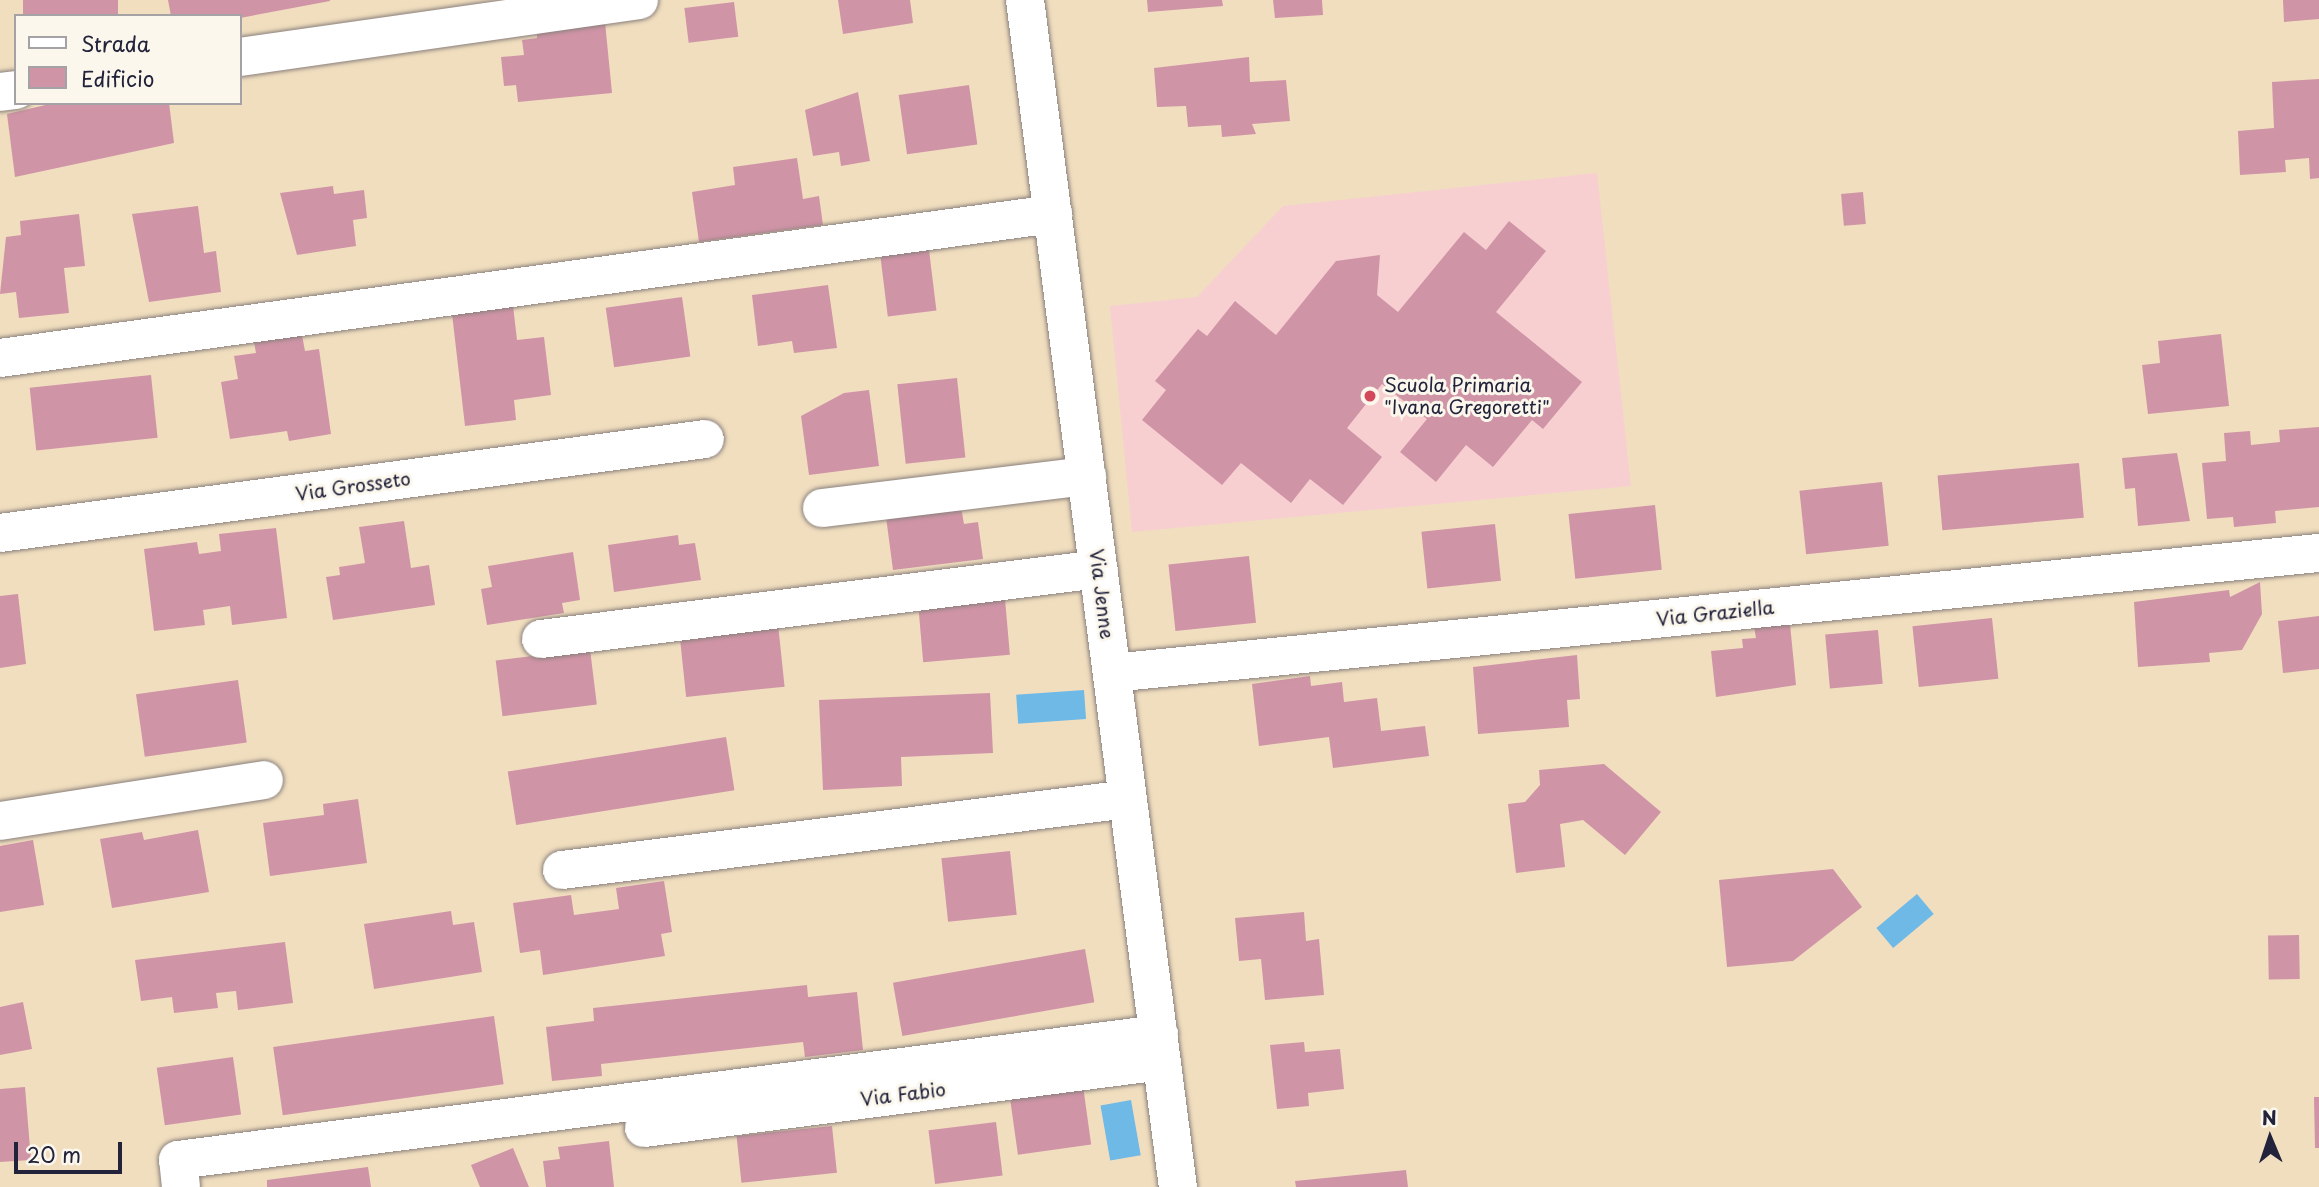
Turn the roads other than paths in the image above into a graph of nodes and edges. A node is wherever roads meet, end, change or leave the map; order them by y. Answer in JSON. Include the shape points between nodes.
{"nodes":[{"id":1,"x":639,"y":0,"type":"edge"},
{"id":2,"x":1026,"y":0,"type":"edge"},
{"id":3,"x":242,"y":57,"type":"edge"},
{"id":4,"x":1053,"y":214,"type":"junction"},
{"id":5,"x":0,"y":358,"type":"edge"},
{"id":6,"x":705,"y":439,"type":"dead end"},
{"id":7,"x":1087,"y":475,"type":"junction"},
{"id":8,"x":822,"y":508,"type":"dead end"},
{"id":9,"x":0,"y":533,"type":"edge"},
{"id":10,"x":2319,"y":554,"type":"edge"},
{"id":11,"x":1099,"y":569,"type":"junction"},
{"id":12,"x":541,"y":639,"type":"dead end"},
{"id":13,"x":1112,"y":673,"type":"junction"},
{"id":14,"x":264,"y":780,"type":"dead end"},
{"id":15,"x":1128,"y":799,"type":"junction"},
{"id":16,"x":0,"y":821,"type":"edge"},
{"id":17,"x":562,"y":870,"type":"dead end"},
{"id":18,"x":1161,"y":1048,"type":"junction"},
{"id":19,"x":644,"y":1128,"type":"dead end"},
{"id":20,"x":181,"y":1187,"type":"edge"},
{"id":21,"x":1178,"y":1187,"type":"edge"}],
"edges":[{"from":1,"to":3,"type":"street"},
{"from":2,"to":4,"type":"street","name":"Via Jenne"},
{"from":4,"to":5,"type":"street"},
{"from":4,"to":7,"type":"street","name":"Via Jenne"},
{"from":6,"to":9,"type":"street","name":"Via Grosseto"},
{"from":7,"to":8,"type":"street"},
{"from":7,"to":11,"type":"street","name":"Via Jenne"},
{"from":10,"to":13,"type":"street","name":"Via Graziella"},
{"from":11,"to":12,"type":"street"},
{"from":11,"to":13,"type":"street","name":"Via Jenne"},
{"from":13,"to":15,"type":"street","name":"Via Jenne"},
{"from":14,"to":16,"type":"street"},
{"from":15,"to":17,"type":"street"},
{"from":15,"to":18,"type":"street","name":"Via Jenne"},
{"from":18,"to":19,"type":"street","name":"Via Fabio"},
{"from":18,"to":20,"type":"street","via":[[178,1160]]},
{"from":18,"to":21,"type":"street","name":"Via Jenne"}]}
